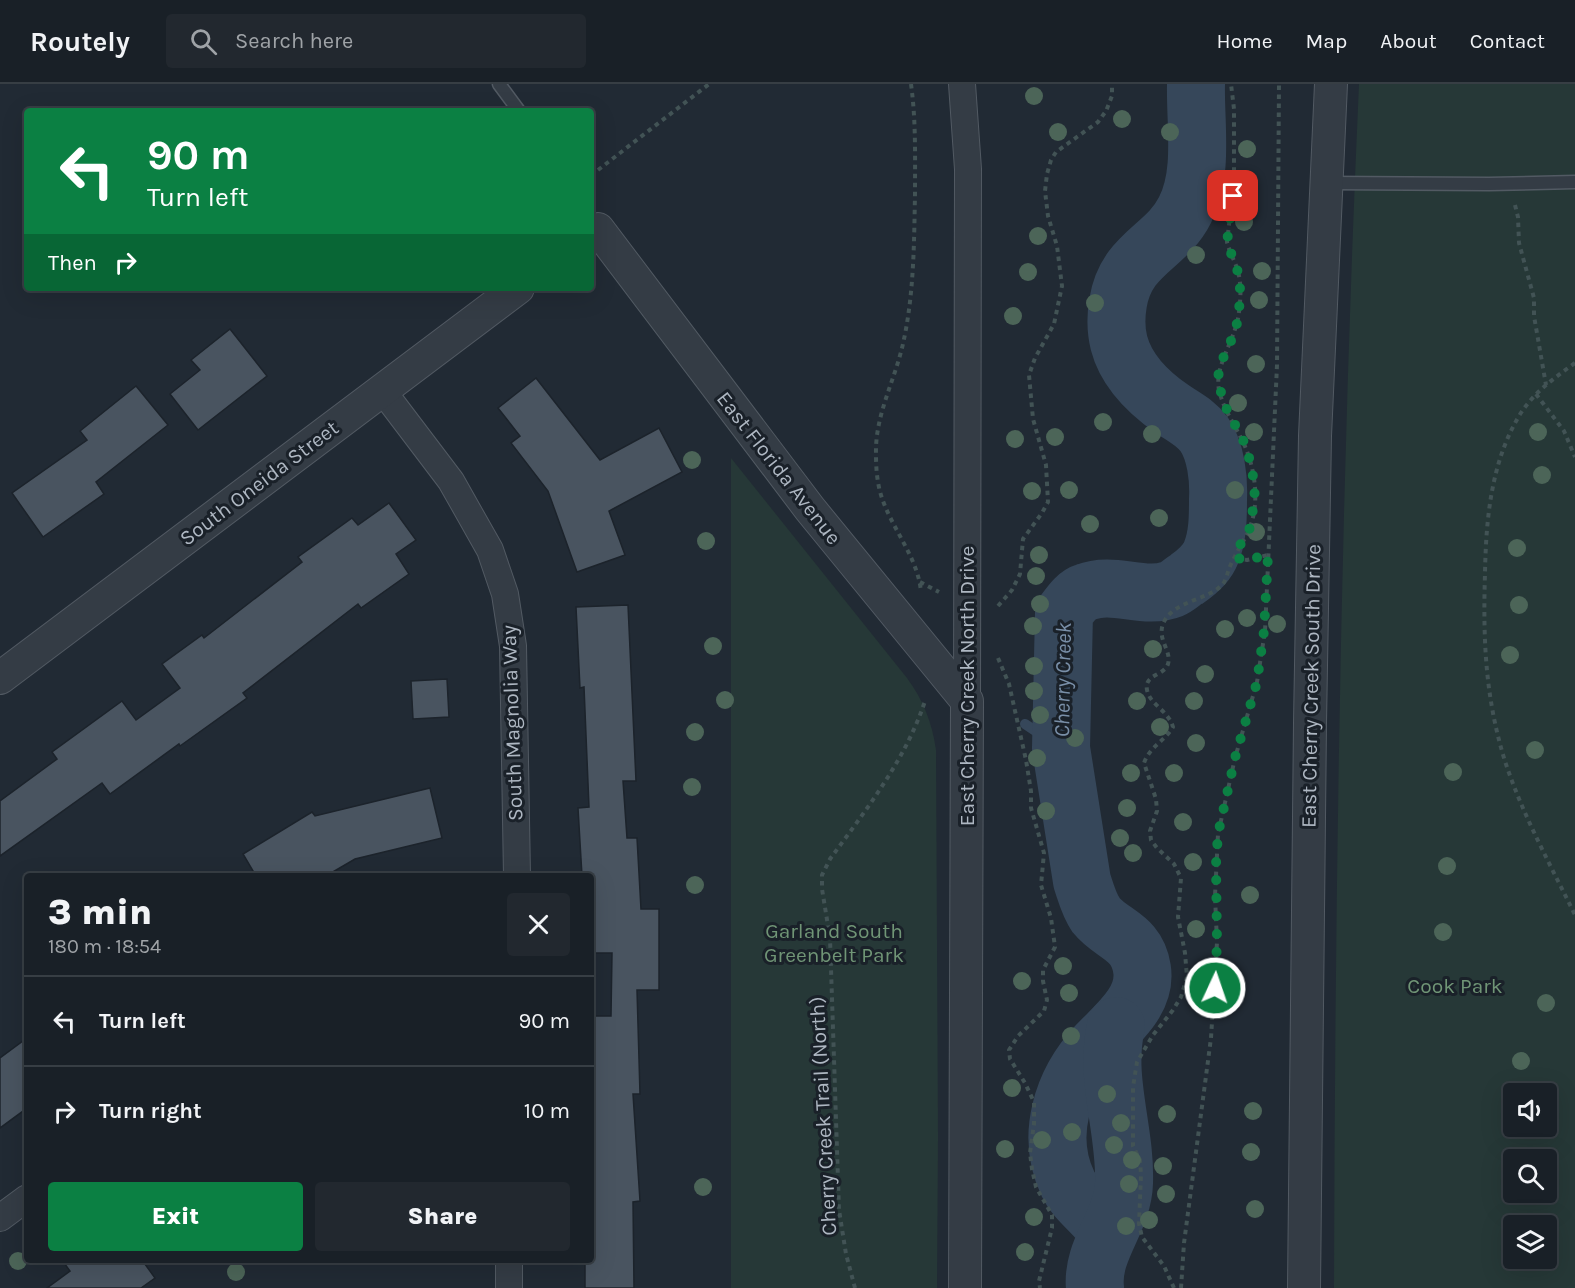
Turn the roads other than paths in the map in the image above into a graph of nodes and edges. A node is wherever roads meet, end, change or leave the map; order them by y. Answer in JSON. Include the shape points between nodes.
{"nodes":[{"id":1,"x":499,"y":84,"type":"edge"},
{"id":2,"x":962,"y":84,"type":"edge"},
{"id":3,"x":1331,"y":84,"type":"edge"},
{"id":4,"x":517,"y":108,"type":"edge"},
{"id":5,"x":1326,"y":183,"type":"junction"},
{"id":6,"x":1575,"y":183,"type":"edge"},
{"id":7,"x":594,"y":228,"type":"edge"},
{"id":8,"x":514,"y":291,"type":"edge"},
{"id":9,"x":382,"y":390,"type":"junction"},
{"id":10,"x":0,"y":678,"type":"edge"},
{"id":11,"x":967,"y":701,"type":"junction"},
{"id":12,"x":517,"y":873,"type":"edge"},
{"id":13,"x":24,"y":1200,"type":"edge"},
{"id":14,"x":0,"y":1218,"type":"edge"},
{"id":15,"x":509,"y":1263,"type":"edge"},
{"id":16,"x":509,"y":1288,"type":"edge"},
{"id":17,"x":965,"y":1288,"type":"edge"},
{"id":18,"x":1304,"y":1288,"type":"edge"}],
"edges":[{"from":1,"to":4,"type":"lane"},
{"from":2,"to":11,"type":"street","name":"East Cherry Creek North Drive","via":[[968,169]]},
{"from":3,"to":5,"type":"street","name":"East Cherry Creek South Drive"},
{"from":5,"to":6,"type":"lane"},
{"from":5,"to":18,"type":"street","name":"East Cherry Creek South Drive","via":[[1315,471]]},
{"from":7,"to":11,"type":"street","name":"East Florida Avenue","via":[[810,509]]},
{"from":8,"to":9,"type":"street","name":"South Oneida Street"},
{"from":9,"to":10,"type":"street","name":"South Oneida Street"},
{"from":9,"to":12,"type":"street","name":"South Magnolia Way","via":[[451,482],[490,550],[505,594],[513,646]]},
{"from":11,"to":17,"type":"street","name":"East Cherry Creek North Drive"},
{"from":13,"to":14,"type":"street"},
{"from":15,"to":16,"type":"street"}]}
